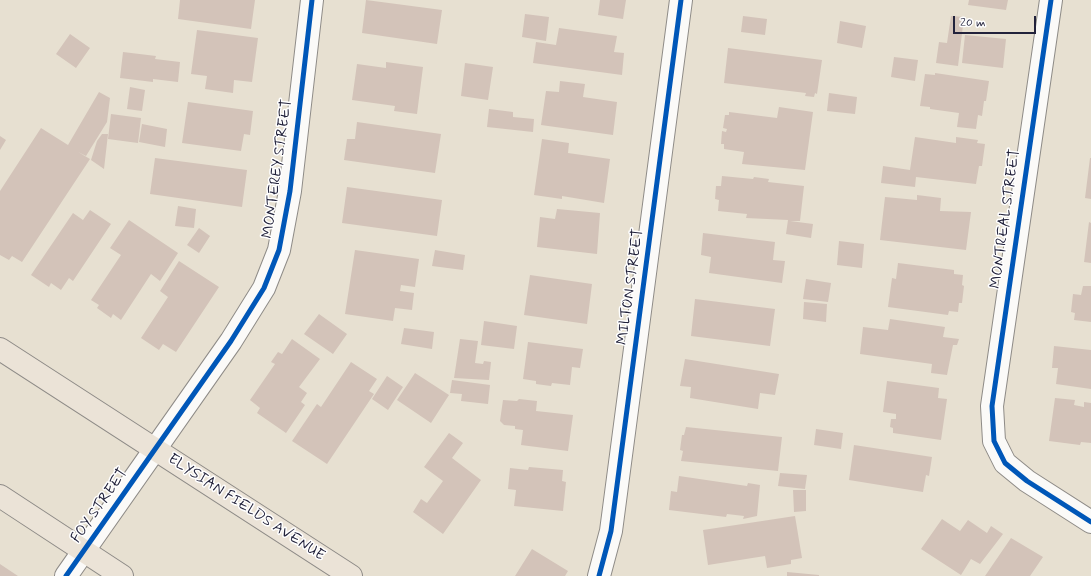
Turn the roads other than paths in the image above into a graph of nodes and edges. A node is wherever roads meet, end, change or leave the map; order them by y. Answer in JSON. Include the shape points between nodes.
{"nodes":[{"id":1,"x":312,"y":0,"type":"edge"},
{"id":2,"x":681,"y":0,"type":"edge"},
{"id":3,"x":1051,"y":0,"type":"edge"},
{"id":4,"x":0,"y":349,"type":"edge"},
{"id":5,"x":154,"y":450,"type":"junction"},
{"id":6,"x":0,"y":496,"type":"edge"},
{"id":7,"x":1091,"y":522,"type":"edge"},
{"id":8,"x":83,"y":551,"type":"junction"},
{"id":9,"x":66,"y":576,"type":"edge"},
{"id":10,"x":122,"y":576,"type":"edge"},
{"id":11,"x":352,"y":576,"type":"edge"},
{"id":12,"x":600,"y":576,"type":"edge"}],
"edges":[{"from":1,"to":5,"type":"street","name":"MONTEREY STREET","via":[[290,191],[279,250],[264,288],[232,341]]},
{"from":2,"to":12,"type":"street","name":"MILTON STREET","via":[[611,531]]},
{"from":3,"to":7,"type":"street","name":"MONTREAL STREET","via":[[992,406],[994,441],[1005,463],[1027,481]]},
{"from":4,"to":5,"type":"main road","name":"ELYSIAN FIELDS AVENUE"},
{"from":5,"to":8,"type":"street","name":"FOY STREET"},
{"from":5,"to":11,"type":"main road","name":"ELYSIAN FIELDS AVENUE"},
{"from":6,"to":8,"type":"main road"},
{"from":8,"to":9,"type":"street","name":"FOY STREET"},
{"from":8,"to":10,"type":"main road"}]}
